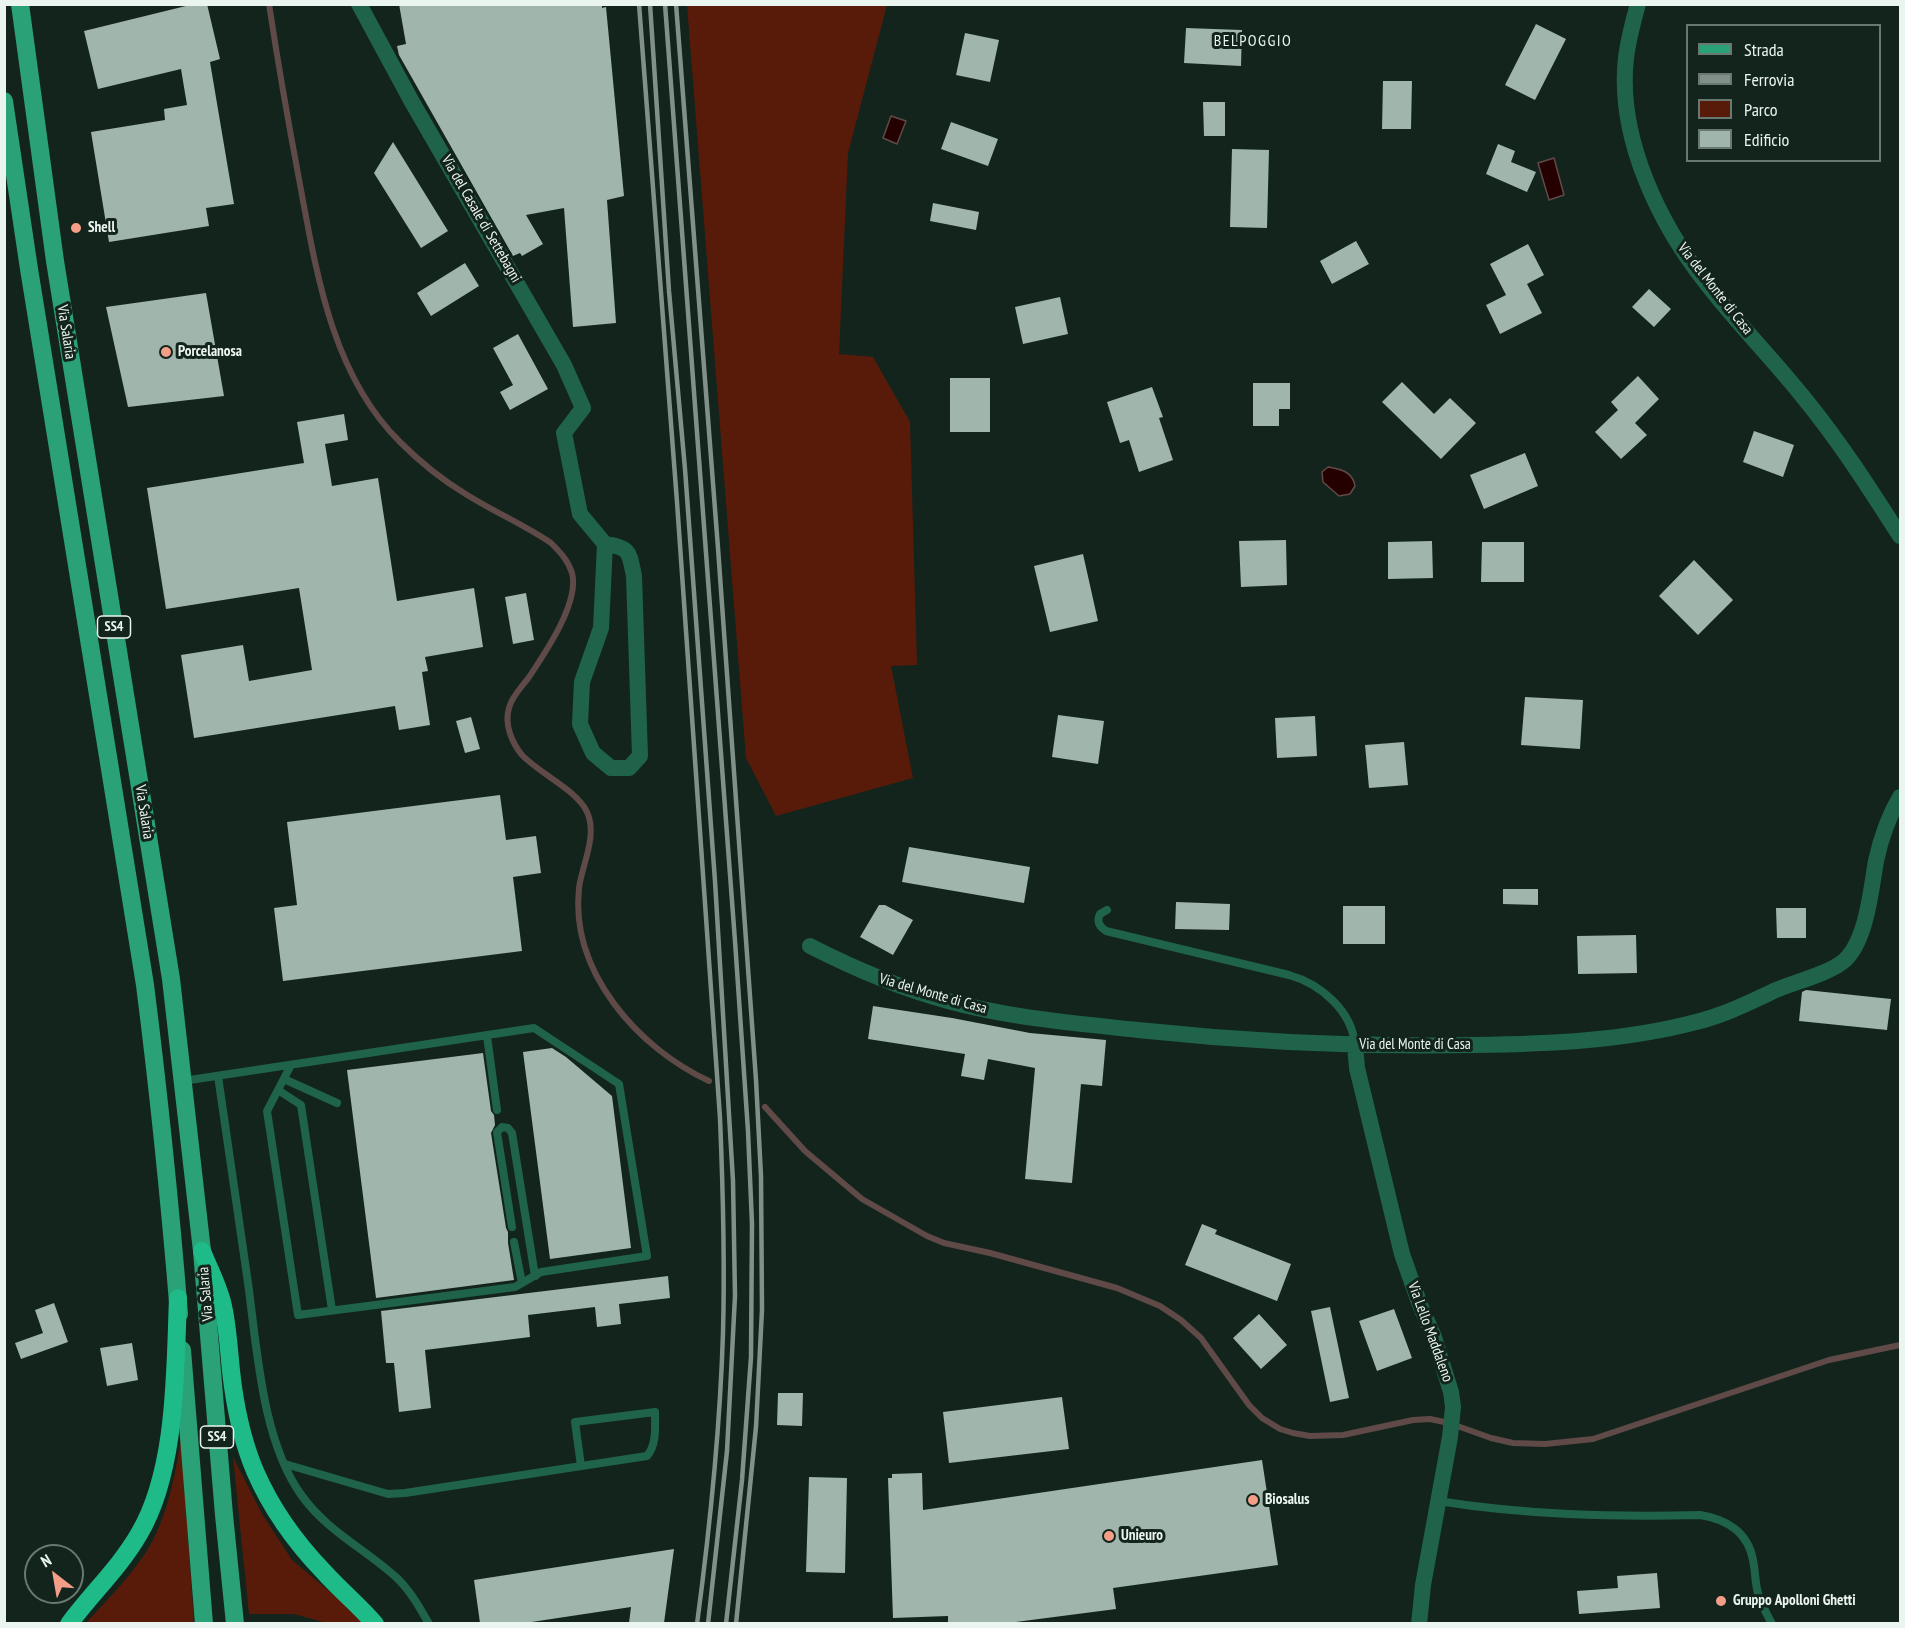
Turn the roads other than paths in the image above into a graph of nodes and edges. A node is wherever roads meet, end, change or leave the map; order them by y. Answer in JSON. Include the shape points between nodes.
{"nodes":[{"id":1,"x":20,"y":4,"type":"edge"},
{"id":2,"x":359,"y":4,"type":"edge"},
{"id":3,"x":1638,"y":4,"type":"edge"},
{"id":4,"x":4,"y":101,"type":"edge"},
{"id":5,"x":1900,"y":536,"type":"edge"},
{"id":6,"x":605,"y":544,"type":"junction"},
{"id":7,"x":1900,"y":797,"type":"edge"},
{"id":8,"x":1107,"y":910,"type":"dead end"},
{"id":9,"x":810,"y":946,"type":"dead end"},
{"id":10,"x":487,"y":1036,"type":"junction"},
{"id":11,"x":1355,"y":1045,"type":"junction"},
{"id":12,"x":291,"y":1065,"type":"junction"},
{"id":13,"x":218,"y":1076,"type":"junction"},
{"id":14,"x":284,"y":1079,"type":"junction"},
{"id":15,"x":183,"y":1082,"type":"junction"},
{"id":16,"x":278,"y":1090,"type":"junction"},
{"id":17,"x":337,"y":1103,"type":"dead end"},
{"id":18,"x":497,"y":1110,"type":"dead end"},
{"id":19,"x":512,"y":1227,"type":"dead end"},
{"id":20,"x":514,"y":1242,"type":"dead end"},
{"id":21,"x":202,"y":1251,"type":"junction"},
{"id":22,"x":535,"y":1276,"type":"junction"},
{"id":23,"x":522,"y":1284,"type":"junction"},
{"id":24,"x":178,"y":1298,"type":"junction"},
{"id":25,"x":332,"y":1310,"type":"junction"},
{"id":26,"x":285,"y":1464,"type":"junction"},
{"id":27,"x":581,"y":1466,"type":"junction"},
{"id":28,"x":1438,"y":1501,"type":"junction"},
{"id":29,"x":69,"y":1623,"type":"edge"},
{"id":30,"x":204,"y":1623,"type":"edge"},
{"id":31,"x":235,"y":1623,"type":"edge"},
{"id":32,"x":375,"y":1623,"type":"edge"},
{"id":33,"x":429,"y":1623,"type":"edge"},
{"id":34,"x":1419,"y":1623,"type":"edge"},
{"id":35,"x":1772,"y":1623,"type":"edge"}],
"edges":[{"from":1,"to":15,"type":"main road","name":"Via Salaria","number":"SS4","via":[[55,261],[171,979]]},
{"from":2,"to":6,"type":"street","name":"Via del Casale di Settebagni","via":[[564,365],[583,408],[564,434],[580,514]]},
{"from":3,"to":5,"type":"street","name":"Via del Monte di Casa","via":[[1626,58],[1626,99],[1637,154],[1659,208],[1689,260],[1816,414]]},
{"from":4,"to":24,"type":"main road","name":"Via Salaria","number":"SS4","via":[[145,985]]},
{"from":6,"to":6,"type":"street","via":[[621,546],[629,553],[634,576],[640,756],[629,768],[610,768],[593,753],[580,724],[582,682],[601,628]]},
{"from":7,"to":11,"type":"street","name":"Via del Monte di Casa","via":[[1883,833],[1858,937],[1848,957],[1828,970],[1726,1013],[1654,1031],[1519,1044]]},
{"from":8,"to":11,"type":"lane","via":[[1100,914],[1098,922],[1106,931],[1306,981],[1346,1017]]},
{"from":9,"to":11,"type":"street","name":"Via del Monte di Casa","via":[[893,984],[999,1013],[1209,1038]]},
{"from":10,"to":12,"type":"lane"},
{"from":10,"to":18,"type":"lane"},
{"from":10,"to":22,"type":"lane","via":[[534,1028],[619,1084],[646,1256]]},
{"from":11,"to":28,"type":"street","name":"Via Lello Maddaleno","via":[[1357,1068],[1399,1243],[1451,1392],[1450,1437]]},
{"from":12,"to":13,"type":"lane"},
{"from":12,"to":14,"type":"lane"},
{"from":13,"to":15,"type":"lane"},
{"from":13,"to":26,"type":"lane","via":[[266,1407]]},
{"from":14,"to":16,"type":"lane"},
{"from":14,"to":17,"type":"lane"},
{"from":15,"to":21,"type":"main road","name":"Via Salaria","number":"SS4"},
{"from":16,"to":25,"type":"lane","via":[[301,1105]]},
{"from":16,"to":25,"type":"lane","via":[[267,1111],[298,1315]]},
{"from":19,"to":22,"type":"lane","via":[[497,1132],[502,1127],[513,1133]]},
{"from":20,"to":23,"type":"lane"},
{"from":21,"to":31,"type":"main road","name":"Via Salaria","number":"SS4"},
{"from":21,"to":32,"type":"highway","via":[[223,1306],[236,1405],[255,1470],[268,1497],[307,1553]]},
{"from":22,"to":23,"type":"lane"},
{"from":23,"to":25,"type":"lane"},
{"from":24,"to":29,"type":"highway","via":[[173,1395],[155,1499],[127,1553]]},
{"from":24,"to":30,"type":"main road","name":"Via Salaria","number":"SS4"},
{"from":26,"to":27,"type":"lane","via":[[388,1494]]},
{"from":26,"to":33,"type":"lane","via":[[301,1495],[320,1517],[396,1578]]},
{"from":27,"to":27,"type":"lane","via":[[647,1456],[655,1435],[655,1412],[575,1422]]},
{"from":28,"to":34,"type":"street","name":"Via Lello Maddaleno"},
{"from":28,"to":35,"type":"lane","via":[[1570,1515],[1716,1517],[1741,1534],[1749,1547],[1757,1590]]}]}
